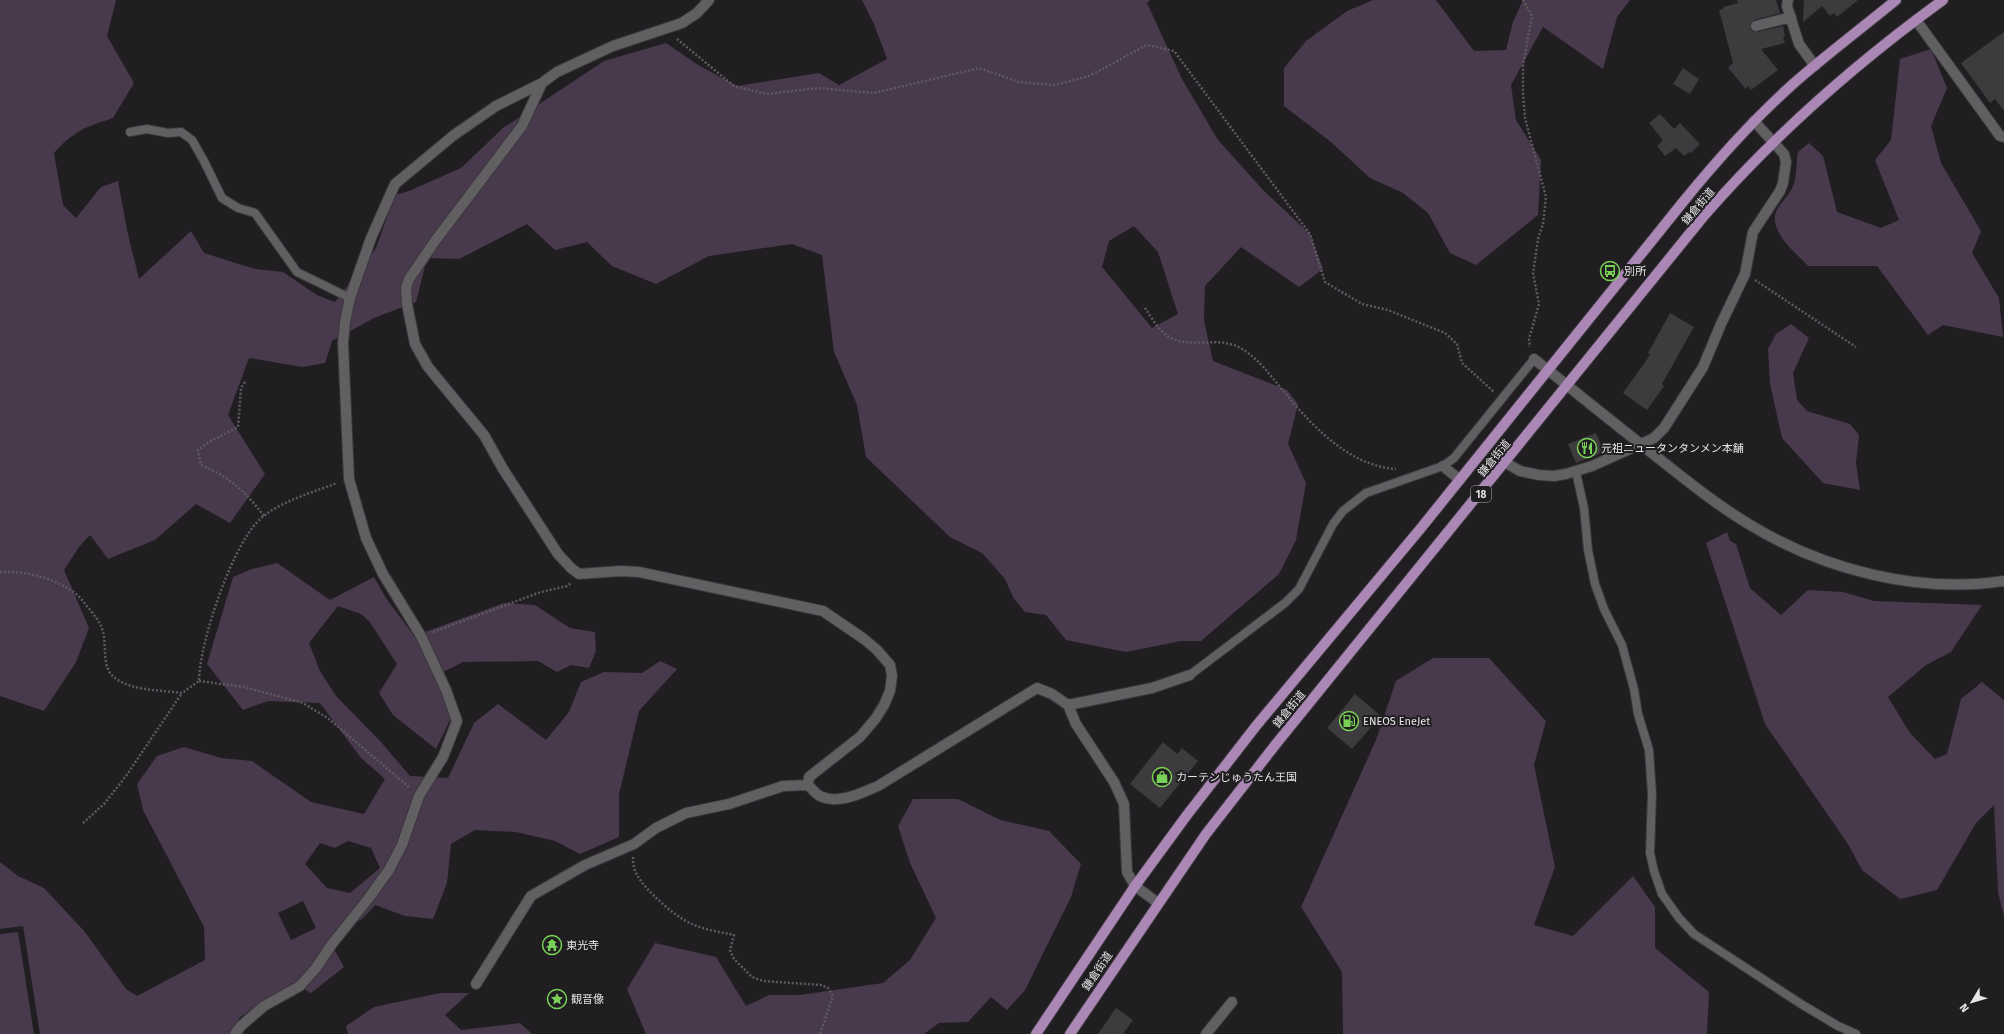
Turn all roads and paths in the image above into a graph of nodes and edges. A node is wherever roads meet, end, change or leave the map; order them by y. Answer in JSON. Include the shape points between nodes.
{"nodes":[{"id":1,"x":709,"y":0,"type":"edge"},
{"id":2,"x":1523,"y":0,"type":"edge"},
{"id":3,"x":1788,"y":0,"type":"edge"},
{"id":4,"x":1896,"y":0,"type":"edge"},
{"id":5,"x":1943,"y":0,"type":"edge"},
{"id":6,"x":1791,"y":17,"type":"junction"},
{"id":7,"x":1916,"y":20,"type":"junction"},
{"id":8,"x":1756,"y":26,"type":"dead end"},
{"id":9,"x":665,"y":29,"type":"junction"},
{"id":10,"x":1815,"y":66,"type":"junction"},
{"id":11,"x":542,"y":83,"type":"junction"},
{"id":12,"x":1754,"y":121,"type":"junction"},
{"id":13,"x":130,"y":132,"type":"dead end"},
{"id":14,"x":2004,"y":137,"type":"edge"},
{"id":15,"x":1774,"y":141,"type":"junction"},
{"id":16,"x":1745,"y":274,"type":"junction"},
{"id":17,"x":350,"y":298,"type":"junction"},
{"id":18,"x":1145,"y":308,"type":"dead end"},
{"id":19,"x":1856,"y":347,"type":"dead end"},
{"id":20,"x":1534,"y":359,"type":"junction"},
{"id":21,"x":1548,"y":370,"type":"junction"},
{"id":22,"x":245,"y":382,"type":"dead end"},
{"id":23,"x":1568,"y":386,"type":"junction"},
{"id":24,"x":1502,"y":399,"type":"junction"},
{"id":25,"x":1641,"y":444,"type":"junction"},
{"id":26,"x":1506,"y":463,"type":"junction"},
{"id":27,"x":1443,"y":466,"type":"junction"},
{"id":28,"x":1399,"y":469,"type":"dead end"},
{"id":29,"x":1576,"y":472,"type":"junction"},
{"id":30,"x":349,"y":479,"type":"junction"},
{"id":31,"x":1460,"y":480,"type":"junction"},
{"id":32,"x":264,"y":516,"type":"junction"},
{"id":33,"x":0,"y":572,"type":"edge"},
{"id":34,"x":579,"y":574,"type":"junction"},
{"id":35,"x":2004,"y":580,"type":"edge"},
{"id":36,"x":421,"y":636,"type":"junction"},
{"id":37,"x":1190,"y":675,"type":"joint"},
{"id":38,"x":199,"y":681,"type":"junction"},
{"id":39,"x":182,"y":693,"type":"junction"},
{"id":40,"x":1068,"y":705,"type":"junction"},
{"id":41,"x":808,"y":785,"type":"junction"},
{"id":42,"x":419,"y":796,"type":"junction"},
{"id":43,"x":83,"y":823,"type":"dead end"},
{"id":44,"x":634,"y":844,"type":"junction"},
{"id":45,"x":1135,"y":886,"type":"junction"},
{"id":46,"x":1158,"y":903,"type":"junction"},
{"id":47,"x":476,"y":984,"type":"dead end"},
{"id":48,"x":1232,"y":1002,"type":"dead end"},
{"id":49,"x":235,"y":1034,"type":"edge"},
{"id":50,"x":820,"y":1034,"type":"edge"},
{"id":51,"x":1036,"y":1034,"type":"edge"},
{"id":52,"x":1070,"y":1034,"type":"edge"},
{"id":53,"x":1206,"y":1034,"type":"edge"},
{"id":54,"x":1856,"y":1034,"type":"edge"}],
"edges":[{"from":1,"to":9,"type":"street","via":[[697,13],[682,23]]},
{"from":2,"to":20,"type":"path","via":[[1532,16],[1523,64],[1525,118],[1546,196],[1533,273],[1539,304],[1529,339]]},
{"from":3,"to":6,"type":"street","via":[[1787,6]]},
{"from":4,"to":10,"type":"main road","name":"鎌倉街道","number":"18"},
{"from":5,"to":7,"type":"main road","name":"鎌倉街道","number":"18"},
{"from":6,"to":8,"type":"street"},
{"from":6,"to":10,"type":"street","via":[[1799,44]]},
{"from":7,"to":14,"type":"street","via":[[2000,136]]},
{"from":7,"to":15,"type":"main road","name":"鎌倉街道","number":"18","via":[[1823,95]]},
{"from":9,"to":11,"type":"street","via":[[613,46],[556,72]]},
{"from":9,"to":24,"type":"path","via":[[734,86],[766,94],[818,88],[874,93],[978,68],[1019,82],[1054,85],[1089,76],[1147,45],[1174,51],[1310,234],[1325,282],[1362,304],[1388,310],[1445,333],[1457,344],[1462,363]]},
{"from":10,"to":12,"type":"main road","name":"鎌倉街道","number":"18"},
{"from":11,"to":17,"type":"street","via":[[496,106],[395,184],[371,238]]},
{"from":11,"to":34,"type":"street","via":[[522,126],[409,279],[406,288],[407,304],[415,344],[428,367],[484,435],[558,554]]},
{"from":12,"to":15,"type":"street"},
{"from":12,"to":21,"type":"main road","name":"鎌倉街道","number":"18","via":[[1683,202]]},
{"from":13,"to":17,"type":"lane","via":[[146,129],[168,133],[182,132],[192,140],[222,198],[238,208],[255,214],[297,272]]},
{"from":15,"to":16,"type":"street","via":[[1784,154],[1785,174],[1780,191],[1754,232]]},
{"from":15,"to":23,"type":"main road","name":"鎌倉街道","number":"18","via":[[1740,174],[1703,216]]},
{"from":16,"to":19,"type":"path"},
{"from":16,"to":25,"type":"street","via":[[1703,367],[1664,428],[1654,438]]},
{"from":17,"to":30,"type":"street","via":[[344,322],[343,343]]},
{"from":18,"to":28,"type":"path","via":[[1170,338],[1201,343],[1221,341],[1241,348],[1266,370],[1307,418],[1330,440],[1349,454],[1385,468]]},
{"from":20,"to":21,"type":"street"},
{"from":20,"to":24,"type":"lane"},
{"from":21,"to":23,"type":"street"},
{"from":21,"to":31,"type":"main road","name":"鎌倉街道","number":"18"},
{"from":22,"to":32,"type":"path","via":[[241,388],[238,428],[198,450],[201,465],[217,472],[247,494]]},
{"from":23,"to":25,"type":"street"},
{"from":23,"to":26,"type":"main road","name":"鎌倉街道","number":"18"},
{"from":24,"to":27,"type":"lane","via":[[1454,458]]},
{"from":25,"to":29,"type":"street"},
{"from":25,"to":35,"type":"street","via":[[1727,510],[1778,540],[1809,554],[1857,570],[1900,580],[1957,584]]},
{"from":26,"to":29,"type":"street","via":[[1520,471],[1540,475],[1554,476]]},
{"from":26,"to":46,"type":"main road","name":"鎌倉街道","number":"18","via":[[1276,744],[1206,834]]},
{"from":27,"to":31,"type":"street"},
{"from":27,"to":37,"type":"lane","via":[[1366,493],[1343,511],[1333,524],[1299,589],[1285,603]]},
{"from":29,"to":54,"type":"lane","via":[[1595,584],[1622,645],[1649,750],[1652,794],[1650,854],[1662,894],[1694,934],[1801,1004]]},
{"from":30,"to":32,"type":"path","via":[[298,499]]},
{"from":30,"to":36,"type":"street","via":[[366,538],[383,574]]},
{"from":31,"to":45,"type":"main road","name":"鎌倉街道","number":"18","via":[[1256,726]]},
{"from":32,"to":38,"type":"path","via":[[244,541],[216,604],[199,664]]},
{"from":33,"to":39,"type":"path","via":[[20,572],[36,576],[73,591],[99,622],[103,632],[106,662],[113,677],[142,688]]},
{"from":34,"to":36,"type":"path","via":[[567,586],[541,592]]},
{"from":34,"to":41,"type":"street","via":[[639,572],[823,610],[877,650],[890,665],[892,676],[890,691],[884,705],[860,737],[809,777]]},
{"from":36,"to":42,"type":"street","via":[[458,721],[443,757]]},
{"from":37,"to":40,"type":"street","via":[[1152,688]]},
{"from":38,"to":39,"type":"path"},
{"from":38,"to":42,"type":"path","via":[[244,688],[303,704],[329,719]]},
{"from":39,"to":43,"type":"path","via":[[126,776],[104,804]]},
{"from":40,"to":41,"type":"street","via":[[1037,688],[878,786],[851,797],[833,799],[819,796]]},
{"from":40,"to":45,"type":"street","via":[[1076,724],[1120,793],[1126,819],[1125,860],[1127,872]]},
{"from":41,"to":44,"type":"street","via":[[783,786],[729,804],[686,813],[656,828]]},
{"from":42,"to":49,"type":"street","via":[[402,845],[389,870],[316,968],[300,986],[264,1006]]},
{"from":44,"to":47,"type":"street","via":[[585,865],[531,896]]},
{"from":44,"to":50,"type":"path","via":[[634,863],[640,879],[682,919],[701,927],[734,935],[730,950],[734,959],[752,976],[763,981],[822,985],[828,988],[833,996]]},
{"from":45,"to":46,"type":"street"},
{"from":45,"to":51,"type":"main road","name":"鎌倉街道","number":"18"},
{"from":46,"to":52,"type":"main road","name":"鎌倉街道","number":"18"},
{"from":48,"to":53,"type":"street"}]}
